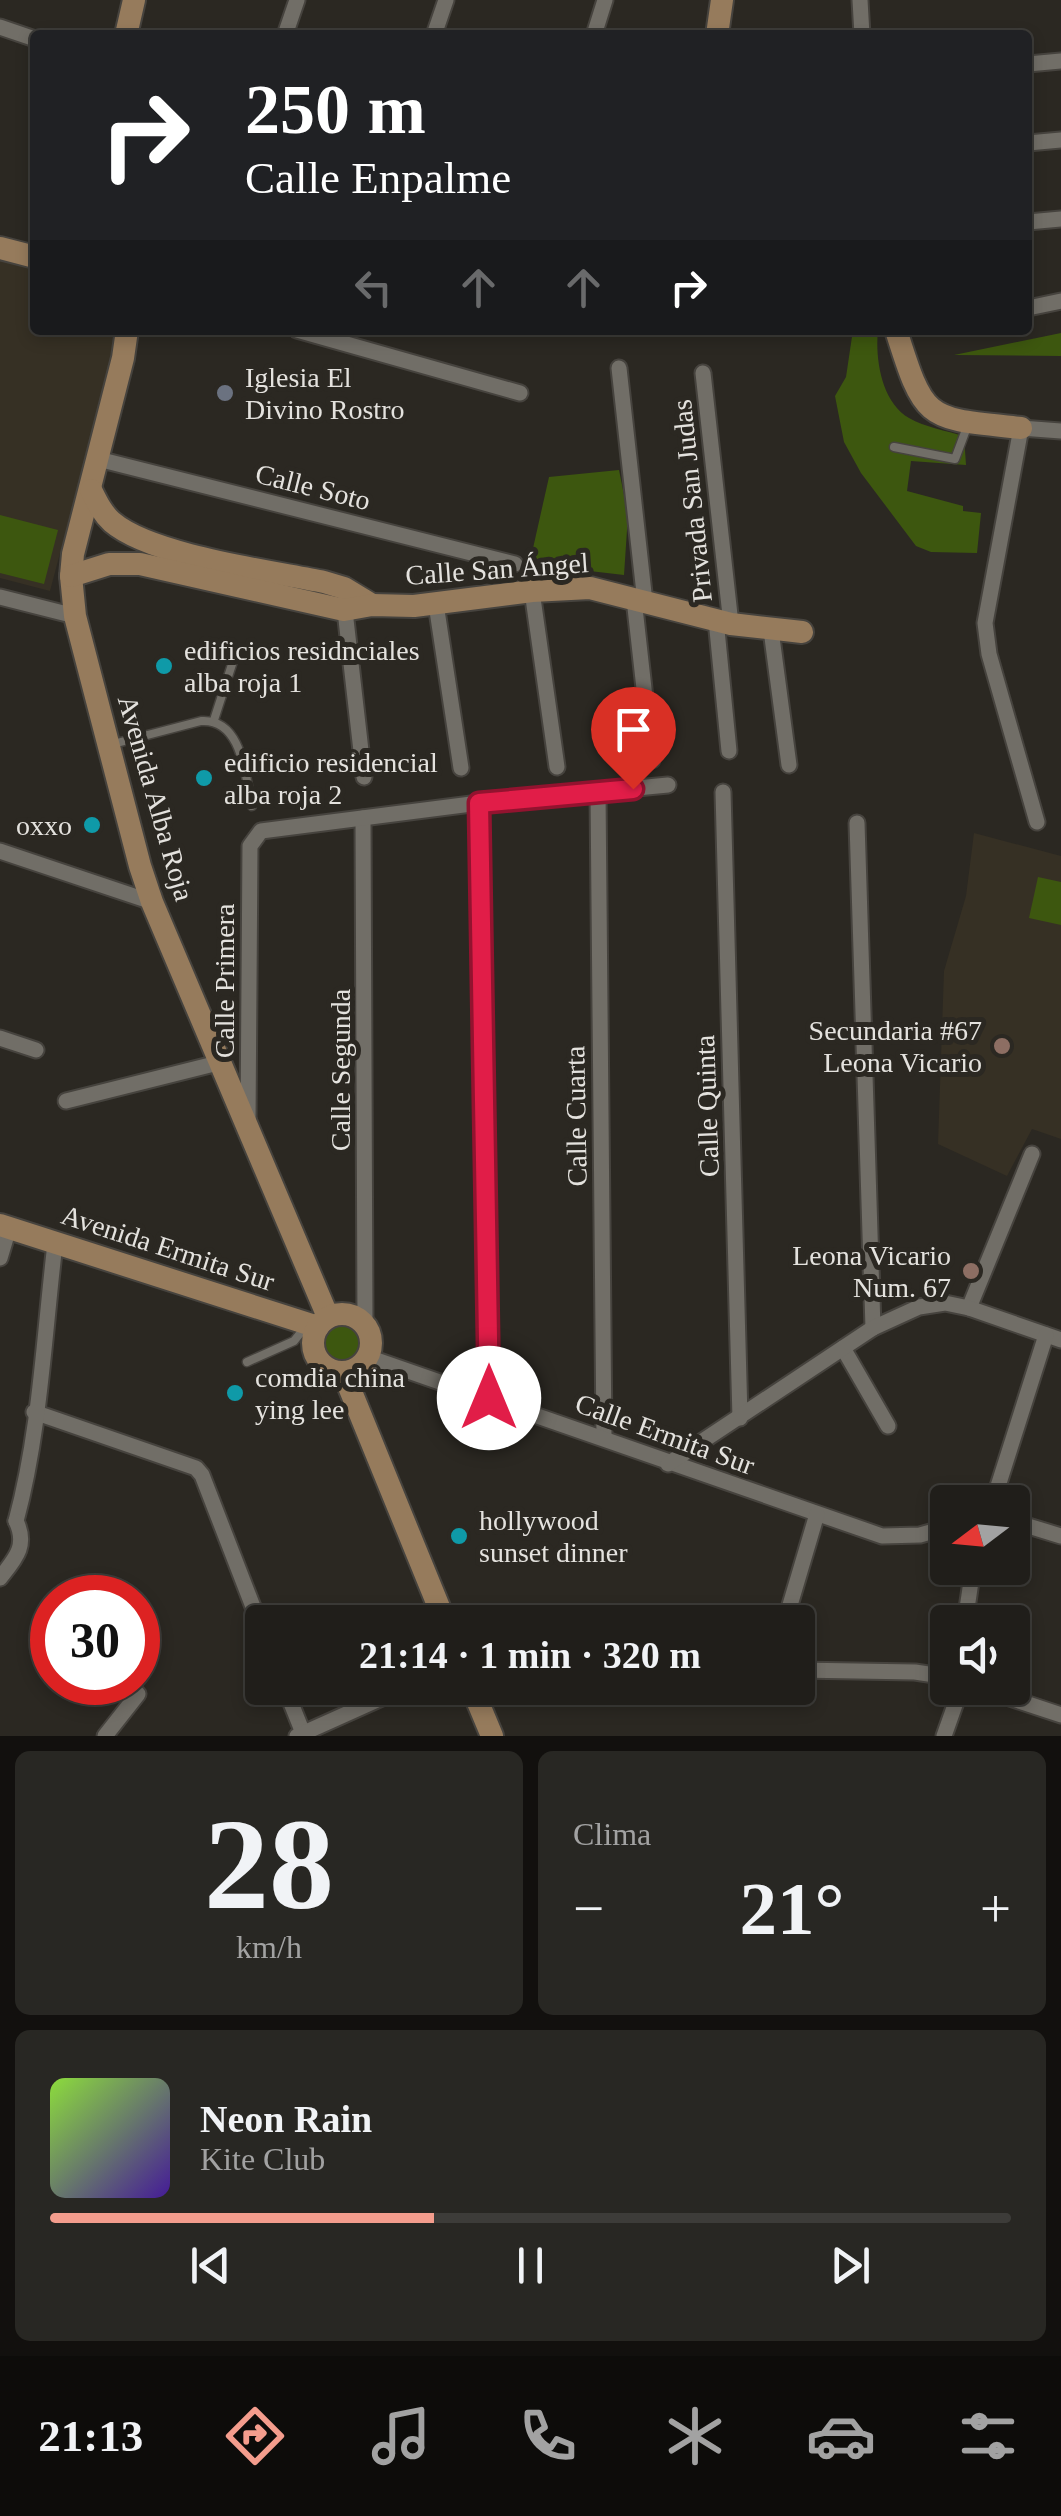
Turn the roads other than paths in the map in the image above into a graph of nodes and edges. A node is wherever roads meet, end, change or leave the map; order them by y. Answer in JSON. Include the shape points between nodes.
{"nodes":[{"id":1,"x":134,"y":0,"type":"edge"},
{"id":2,"x":298,"y":0,"type":"edge"},
{"id":3,"x":446,"y":0,"type":"edge"},
{"id":4,"x":605,"y":0,"type":"edge"},
{"id":5,"x":722,"y":0,"type":"edge"},
{"id":6,"x":860,"y":0,"type":"edge"},
{"id":7,"x":0,"y":28,"type":"edge"},
{"id":8,"x":127,"y":30,"type":"edge"},
{"id":9,"x":287,"y":30,"type":"edge"},
{"id":10,"x":436,"y":30,"type":"edge"},
{"id":11,"x":596,"y":30,"type":"edge"},
{"id":12,"x":718,"y":30,"type":"edge"},
{"id":13,"x":862,"y":30,"type":"edge"},
{"id":14,"x":30,"y":38,"type":"edge"},
{"id":15,"x":1061,"y":61,"type":"edge"},
{"id":16,"x":1032,"y":64,"type":"edge"},
{"id":17,"x":1061,"y":140,"type":"edge"},
{"id":18,"x":1032,"y":143,"type":"edge"},
{"id":19,"x":1061,"y":219,"type":"edge"},
{"id":20,"x":1032,"y":222,"type":"edge"},
{"id":21,"x":0,"y":248,"type":"edge"},
{"id":22,"x":30,"y":256,"type":"edge"},
{"id":23,"x":1061,"y":300,"type":"edge"},
{"id":24,"x":1032,"y":307,"type":"edge"},
{"id":25,"x":126,"y":335,"type":"edge"},
{"id":26,"x":315,"y":335,"type":"edge"},
{"id":27,"x":898,"y":335,"type":"edge"},
{"id":28,"x":618,"y":368,"type":"dead end"},
{"id":29,"x":703,"y":372,"type":"dead end"},
{"id":30,"x":520,"y":393,"type":"dead end"},
{"id":31,"x":969,"y":423,"type":"junction"},
{"id":32,"x":1020,"y":428,"type":"junction"},
{"id":33,"x":1061,"y":431,"type":"edge"},
{"id":34,"x":894,"y":448,"type":"dead end"},
{"id":35,"x":98,"y":459,"type":"junction"},
{"id":36,"x":91,"y":490,"type":"junction"},
{"id":37,"x":515,"y":564,"type":"dead end"},
{"id":38,"x":71,"y":576,"type":"junction"},
{"id":39,"x":532,"y":591,"type":"junction"},
{"id":40,"x":0,"y":598,"type":"edge"},
{"id":41,"x":344,"y":599,"type":"junction"},
{"id":42,"x":639,"y":600,"type":"junction"},
{"id":43,"x":436,"y":604,"type":"junction"},
{"id":44,"x":76,"y":616,"type":"junction"},
{"id":45,"x":723,"y":622,"type":"junction"},
{"id":46,"x":771,"y":630,"type":"junction"},
{"id":47,"x":802,"y":632,"type":"dead end"},
{"id":48,"x":236,"y":652,"type":"dead end"},
{"id":49,"x":214,"y":720,"type":"junction"},
{"id":50,"x":108,"y":745,"type":"junction"},
{"id":51,"x":729,"y":751,"type":"dead end"},
{"id":52,"x":652,"y":760,"type":"dead end"},
{"id":53,"x":788,"y":765,"type":"dead end"},
{"id":54,"x":557,"y":767,"type":"dead end"},
{"id":55,"x":461,"y":768,"type":"dead end"},
{"id":56,"x":364,"y":777,"type":"dead end"},
{"id":57,"x":668,"y":785,"type":"dead end"},
{"id":58,"x":723,"y":792,"type":"dead end"},
{"id":59,"x":598,"y":793,"type":"junction"},
{"id":60,"x":479,"y":803,"type":"junction"},
{"id":61,"x":252,"y":806,"type":"dead end"},
{"id":62,"x":363,"y":818,"type":"junction"},
{"id":63,"x":1036,"y":822,"type":"dead end"},
{"id":64,"x":856,"y":824,"type":"dead end"},
{"id":65,"x":0,"y":851,"type":"edge"},
{"id":66,"x":152,"y":902,"type":"junction"},
{"id":67,"x":0,"y":1038,"type":"edge"},
{"id":68,"x":36,"y":1050,"type":"dead end"},
{"id":69,"x":218,"y":1063,"type":"junction"},
{"id":70,"x":66,"y":1101,"type":"dead end"},
{"id":71,"x":248,"y":1135,"type":"junction"},
{"id":72,"x":1032,"y":1154,"type":"dead end"},
{"id":73,"x":5,"y":1226,"type":"edge"},
{"id":74,"x":55,"y":1244,"type":"junction"},
{"id":75,"x":0,"y":1258,"type":"edge"},
{"id":76,"x":969,"y":1308,"type":"junction"},
{"id":77,"x":318,"y":1323,"type":"junction"},
{"id":78,"x":365,"y":1323,"type":"junction"},
{"id":79,"x":873,"y":1328,"type":"junction"},
{"id":80,"x":1054,"y":1338,"type":"edge"},
{"id":81,"x":843,"y":1348,"type":"junction"},
{"id":82,"x":368,"y":1357,"type":"junction"},
{"id":83,"x":247,"y":1362,"type":"dead end"},
{"id":84,"x":343,"y":1372,"type":"junction"},
{"id":85,"x":489,"y":1398,"type":"junction"},
{"id":86,"x":34,"y":1412,"type":"junction"},
{"id":87,"x":740,"y":1418,"type":"junction"},
{"id":88,"x":888,"y":1426,"type":"dead end"},
{"id":89,"x":604,"y":1438,"type":"junction"},
{"id":90,"x":668,"y":1464,"type":"junction"},
{"id":91,"x":999,"y":1485,"type":"edge"},
{"id":92,"x":0,"y":1513,"type":"edge"},
{"id":93,"x":817,"y":1514,"type":"junction"},
{"id":94,"x":16,"y":1522,"type":"junction"},
{"id":95,"x":1030,"y":1527,"type":"edge"},
{"id":96,"x":930,"y":1532,"type":"edge"},
{"id":97,"x":1061,"y":1536,"type":"edge"},
{"id":98,"x":0,"y":1578,"type":"edge"},
{"id":99,"x":252,"y":1605,"type":"edge"},
{"id":100,"x":438,"y":1605,"type":"edge"},
{"id":101,"x":790,"y":1605,"type":"edge"},
{"id":102,"x":815,"y":1670,"type":"edge"},
{"id":103,"x":930,"y":1675,"type":"edge"},
{"id":104,"x":129,"y":1705,"type":"edge"},
{"id":105,"x":291,"y":1705,"type":"edge"},
{"id":106,"x":366,"y":1705,"type":"edge"},
{"id":107,"x":479,"y":1705,"type":"edge"},
{"id":108,"x":955,"y":1705,"type":"edge"},
{"id":109,"x":1030,"y":1705,"type":"edge"},
{"id":110,"x":1061,"y":1715,"type":"edge"},
{"id":111,"x":300,"y":1734,"type":"edge"},
{"id":112,"x":105,"y":1736,"type":"edge"},
{"id":113,"x":492,"y":1736,"type":"edge"},
{"id":114,"x":944,"y":1736,"type":"edge"}],
"edges":[{"from":1,"to":8,"type":"main road"},
{"from":2,"to":9,"type":"street"},
{"from":3,"to":10,"type":"street"},
{"from":4,"to":11,"type":"street"},
{"from":5,"to":12,"type":"main road"},
{"from":6,"to":13,"type":"street"},
{"from":7,"to":14,"type":"street"},
{"from":15,"to":16,"type":"street"},
{"from":17,"to":18,"type":"street"},
{"from":19,"to":20,"type":"street"},
{"from":21,"to":22,"type":"main road"},
{"from":23,"to":24,"type":"street"},
{"from":25,"to":35,"type":"main road","name":"Avenida Alba Roja"},
{"from":26,"to":30,"type":"street"},
{"from":27,"to":31,"type":"main road","via":[[926,406]]},
{"from":28,"to":42,"type":"street"},
{"from":29,"to":45,"type":"street","name":"Privada San Judas"},
{"from":31,"to":32,"type":"main road"},
{"from":31,"to":34,"type":"lane","via":[[954,459]]},
{"from":32,"to":33,"type":"street"},
{"from":32,"to":63,"type":"street","via":[[985,623]]},
{"from":35,"to":36,"type":"main road","name":"Avenida Alba Roja"},
{"from":35,"to":37,"type":"street","name":"Calle Soto"},
{"from":36,"to":38,"type":"main road","name":"Avenida Alba Roja"},
{"from":36,"to":41,"type":"main road","name":"Calle San Ángel","via":[[112,522],[147,542]]},
{"from":38,"to":41,"type":"main road","name":"Calle San Ángel","via":[[110,564],[140,564]]},
{"from":38,"to":44,"type":"main road","name":"Avenida Alba Roja"},
{"from":39,"to":42,"type":"main road","name":"Calle San Ángel","via":[[590,588]]},
{"from":39,"to":43,"type":"main road","name":"Calle San Ángel"},
{"from":39,"to":54,"type":"street"},
{"from":40,"to":44,"type":"street"},
{"from":41,"to":43,"type":"main road","name":"Calle San Ángel","via":[[372,606]]},
{"from":41,"to":56,"type":"street"},
{"from":42,"to":45,"type":"main road","name":"Calle San Ángel"},
{"from":42,"to":52,"type":"street"},
{"from":43,"to":55,"type":"street"},
{"from":44,"to":50,"type":"main road","name":"Avenida Alba Roja"},
{"from":45,"to":46,"type":"main road","name":"Calle San Ángel"},
{"from":45,"to":51,"type":"street","name":"Privada San Judas"},
{"from":46,"to":47,"type":"main road","name":"Calle San Ángel"},
{"from":46,"to":53,"type":"street"},
{"from":48,"to":49,"type":"lane"},
{"from":49,"to":50,"type":"lane"},
{"from":49,"to":61,"type":"lane","via":[[236,742]]},
{"from":50,"to":66,"type":"main road","name":"Avenida Alba Roja"},
{"from":57,"to":59,"type":"street"},
{"from":58,"to":87,"type":"street","name":"Calle Quinta"},
{"from":59,"to":60,"type":"street"},
{"from":59,"to":89,"type":"street","name":"Calle Cuarta"},
{"from":60,"to":62,"type":"street"},
{"from":60,"to":85,"type":"street"},
{"from":62,"to":71,"type":"street","name":"Calle Primera","via":[[261,831],[250,846]]},
{"from":62,"to":78,"type":"street","name":"Calle Segunda"},
{"from":64,"to":79,"type":"street"},
{"from":65,"to":66,"type":"street"},
{"from":66,"to":69,"type":"main road","name":"Avenida Alba Roja"},
{"from":67,"to":68,"type":"street"},
{"from":69,"to":70,"type":"street"},
{"from":69,"to":71,"type":"main road","name":"Avenida Alba Roja"},
{"from":71,"to":77,"type":"main road","name":"Avenida Alba Roja"},
{"from":72,"to":76,"type":"street"},
{"from":73,"to":74,"type":"main road","name":"Avenida Ermita Sur"},
{"from":73,"to":75,"type":"street"},
{"from":74,"to":77,"type":"main road","name":"Avenida Ermita Sur"},
{"from":74,"to":86,"type":"street"},
{"from":76,"to":79,"type":"street","via":[[932,1304]]},
{"from":76,"to":80,"type":"street"},
{"from":77,"to":78,"type":"main road","via":[[347,1314]]},
{"from":77,"to":83,"type":"lane","via":[[294,1342]]},
{"from":77,"to":84,"type":"main road","via":[[313,1342],[319,1361]]},
{"from":78,"to":82,"type":"main road","via":[[372,1342]]},
{"from":79,"to":81,"type":"street"},
{"from":80,"to":91,"type":"street"},
{"from":81,"to":87,"type":"street"},
{"from":81,"to":88,"type":"street"},
{"from":82,"to":84,"type":"main road"},
{"from":82,"to":85,"type":"street","name":"Calle Ermita Sur"},
{"from":84,"to":100,"type":"main road"},
{"from":85,"to":89,"type":"street","name":"Calle Ermita Sur"},
{"from":86,"to":94,"type":"street","via":[[34,1446]]},
{"from":86,"to":99,"type":"street","via":[[196,1468]]},
{"from":87,"to":90,"type":"street"},
{"from":89,"to":90,"type":"street","name":"Calle Ermita Sur"},
{"from":90,"to":93,"type":"street","name":"Calle Ermita Sur"},
{"from":92,"to":94,"type":"street"},
{"from":93,"to":96,"type":"street","name":"Calle Ermita Sur","via":[[882,1536]]},
{"from":93,"to":101,"type":"street"},
{"from":94,"to":98,"type":"street","via":[[20,1552]]},
{"from":95,"to":97,"type":"street"},
{"from":102,"to":103,"type":"street"},
{"from":104,"to":112,"type":"street"},
{"from":105,"to":111,"type":"street"},
{"from":106,"to":111,"type":"street"},
{"from":107,"to":113,"type":"main road"},
{"from":108,"to":114,"type":"street"},
{"from":109,"to":110,"type":"street"}]}
